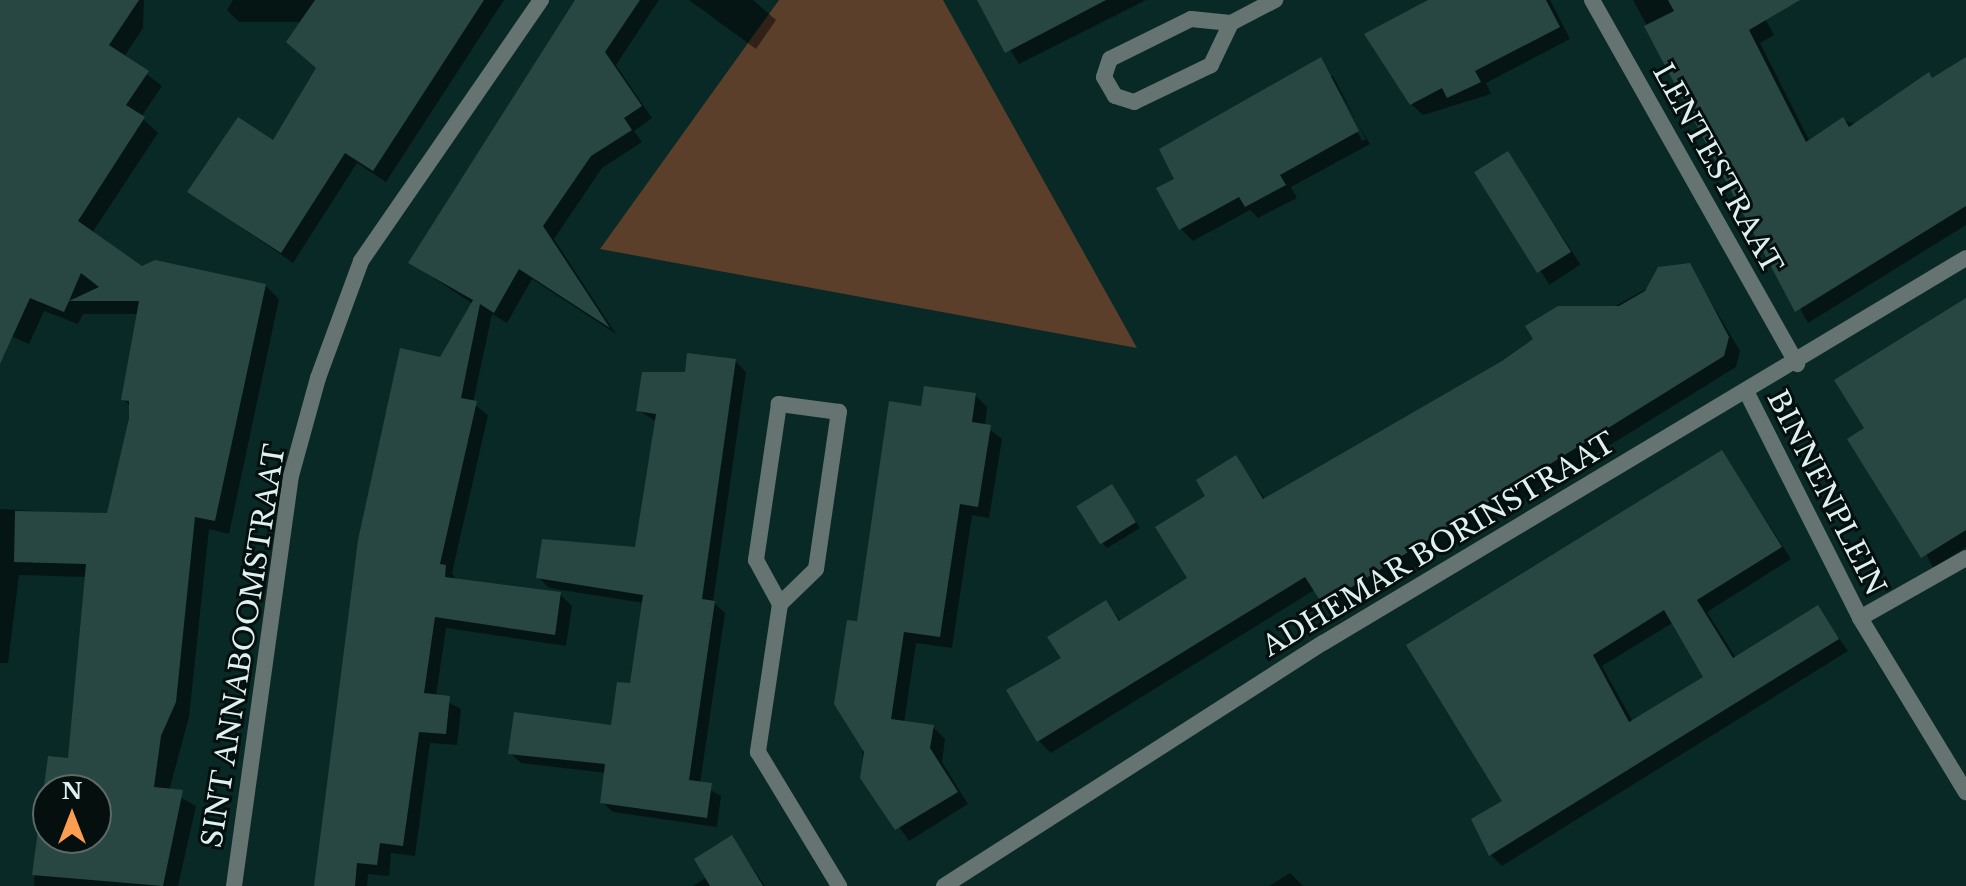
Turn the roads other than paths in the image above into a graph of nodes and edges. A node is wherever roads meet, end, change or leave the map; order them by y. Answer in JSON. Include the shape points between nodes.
{"nodes":[{"id":1,"x":541,"y":0,"type":"edge"},
{"id":2,"x":1275,"y":0,"type":"edge"},
{"id":3,"x":1592,"y":0,"type":"edge"},
{"id":4,"x":1231,"y":23,"type":"junction"},
{"id":5,"x":1966,"y":258,"type":"edge"},
{"id":6,"x":1797,"y":364,"type":"junction"},
{"id":7,"x":1746,"y":391,"type":"junction"},
{"id":8,"x":1966,"y":558,"type":"edge"},
{"id":9,"x":780,"y":604,"type":"junction"},
{"id":10,"x":1860,"y":618,"type":"junction"},
{"id":11,"x":1966,"y":792,"type":"edge"},
{"id":12,"x":234,"y":886,"type":"edge"},
{"id":13,"x":839,"y":886,"type":"edge"},
{"id":14,"x":944,"y":886,"type":"edge"}],
"edges":[{"from":1,"to":12,"type":"street","name":"SINT ANNABOOMSTRAAT","via":[[361,261],[318,378],[291,476]]},
{"from":2,"to":4,"type":"street"},
{"from":3,"to":6,"type":"street","name":"LENTESTRAAT"},
{"from":4,"to":4,"type":"street","via":[[1191,19],[1110,59],[1104,77],[1115,96],[1134,102],[1211,65]]},
{"from":5,"to":6,"type":"street","name":"ADHEMAR BORINSTRAAT"},
{"from":6,"to":7,"type":"street","name":"ADHEMAR BORINSTRAAT"},
{"from":7,"to":10,"type":"street","name":"BINNENPLEIN"},
{"from":7,"to":14,"type":"street","name":"ADHEMAR BORINSTRAAT","via":[[1323,643]]},
{"from":8,"to":10,"type":"street","name":"BINNENPLEIN"},
{"from":9,"to":9,"type":"street","via":[[816,569],[839,412],[779,404],[756,560]]},
{"from":9,"to":13,"type":"street","via":[[758,752]]},
{"from":10,"to":11,"type":"street","name":"BINNENPLEIN"}]}
